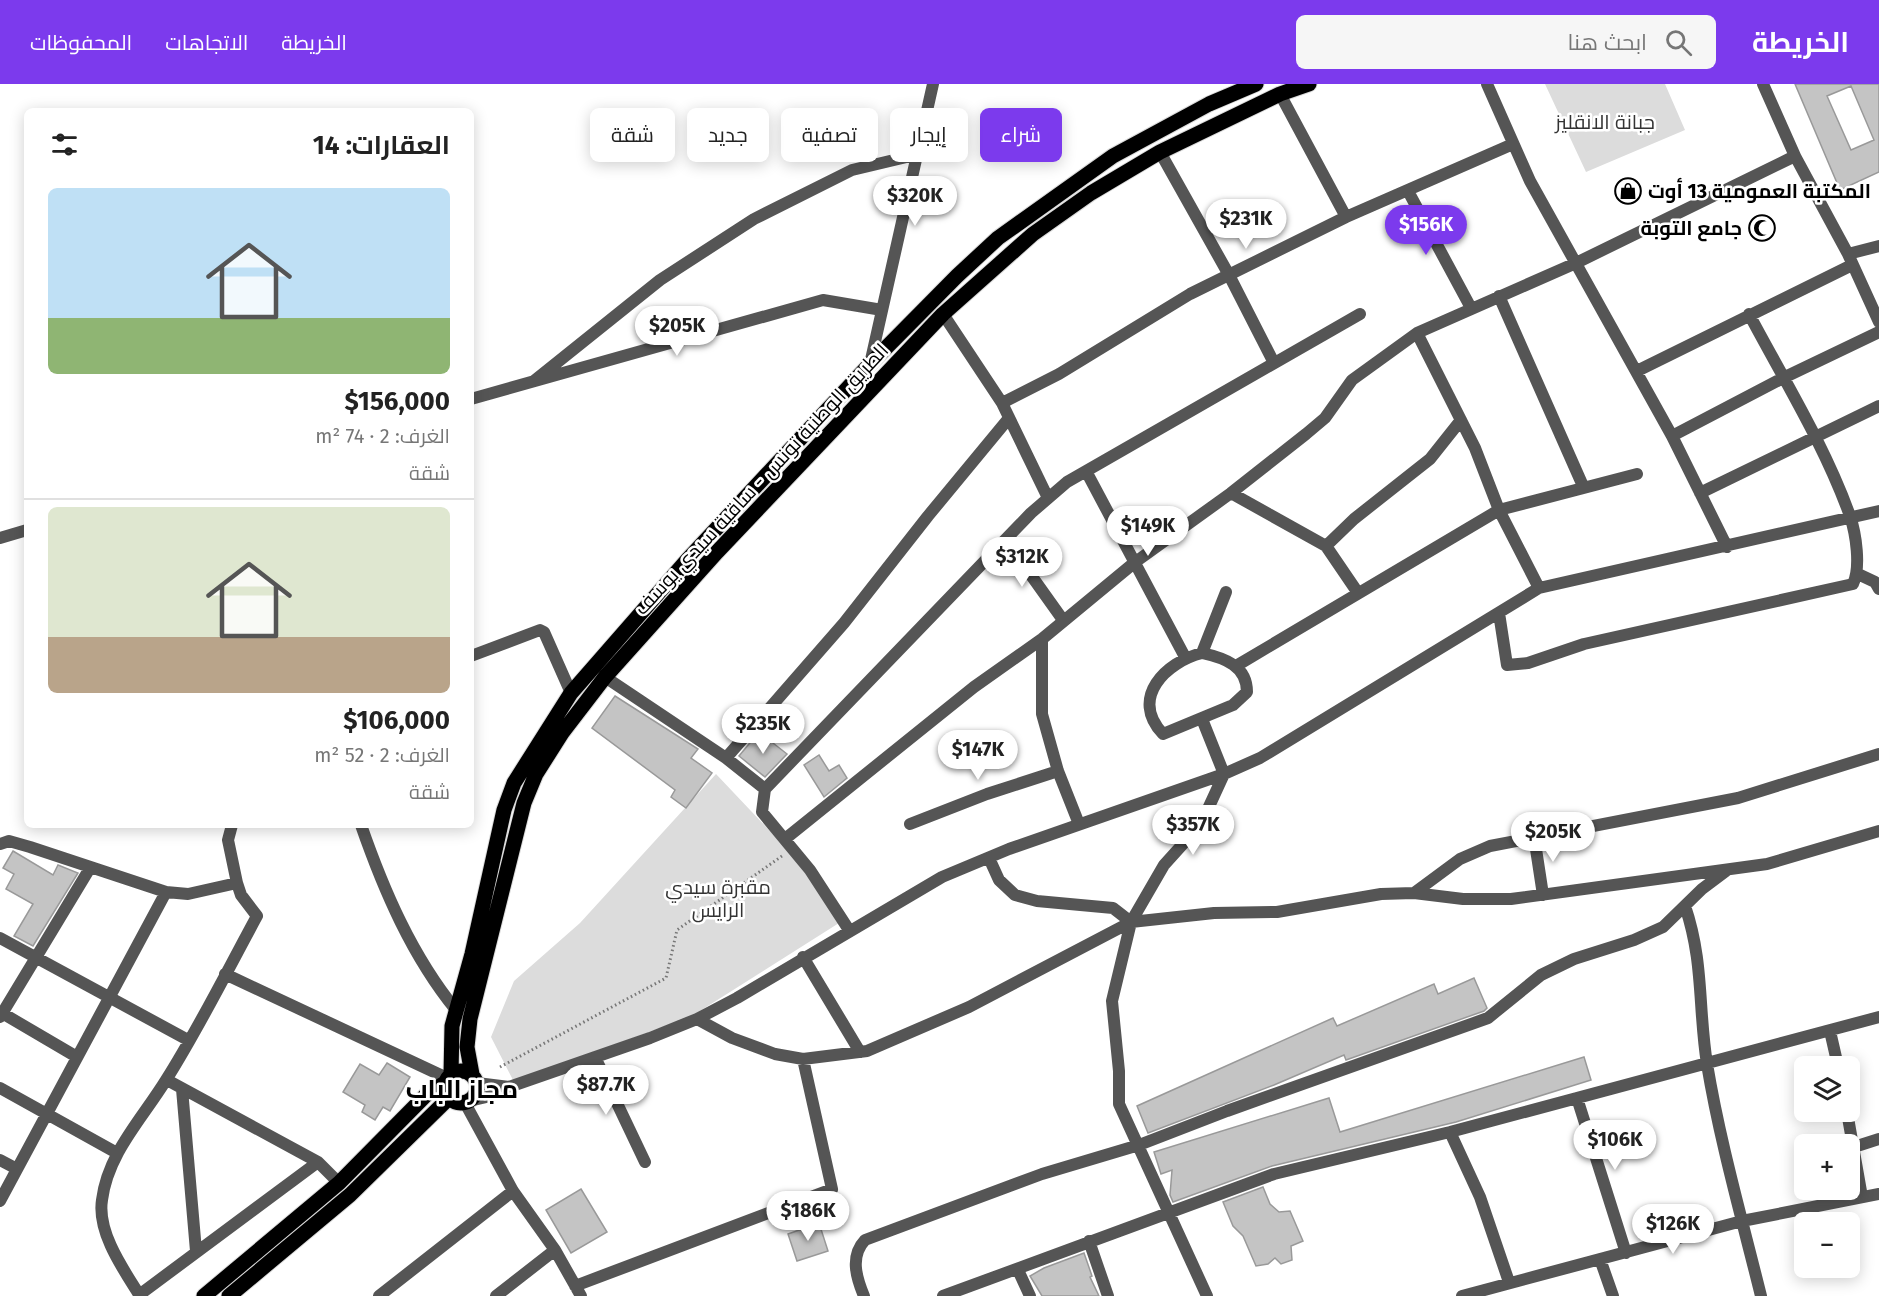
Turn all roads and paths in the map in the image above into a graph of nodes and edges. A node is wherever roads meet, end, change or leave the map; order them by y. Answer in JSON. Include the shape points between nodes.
{"nodes":[{"id":1,"x":933,"y":84,"type":"edge"},
{"id":2,"x":1256,"y":84,"type":"edge"},
{"id":3,"x":1309,"y":84,"type":"edge"},
{"id":4,"x":1487,"y":84,"type":"edge"},
{"id":5,"x":1763,"y":84,"type":"edge"},
{"id":6,"x":1280,"y":94,"type":"junction"},
{"id":7,"x":927,"y":108,"type":"edge"},
{"id":8,"x":1513,"y":144,"type":"junction"},
{"id":9,"x":1160,"y":152,"type":"junction"},
{"id":10,"x":1795,"y":156,"type":"junction"},
{"id":11,"x":890,"y":161,"type":"edge"},
{"id":12,"x":914,"y":162,"type":"edge"},
{"id":13,"x":1408,"y":190,"type":"junction"},
{"id":14,"x":1346,"y":217,"type":"junction"},
{"id":15,"x":1879,"y":246,"type":"edge"},
{"id":16,"x":1850,"y":260,"type":"junction"},
{"id":17,"x":1576,"y":262,"type":"junction"},
{"id":18,"x":1229,"y":275,"type":"junction"},
{"id":19,"x":1499,"y":296,"type":"junction"},
{"id":20,"x":1471,"y":308,"type":"junction"},
{"id":21,"x":882,"y":310,"type":"junction"},
{"id":22,"x":944,"y":314,"type":"junction"},
{"id":23,"x":1360,"y":314,"type":"dead end"},
{"id":24,"x":1749,"y":314,"type":"junction"},
{"id":25,"x":1879,"y":322,"type":"edge"},
{"id":26,"x":1879,"y":332,"type":"edge"},
{"id":27,"x":1417,"y":333,"type":"junction"},
{"id":28,"x":1275,"y":363,"type":"junction"},
{"id":29,"x":870,"y":364,"type":"junction"},
{"id":30,"x":1637,"y":371,"type":"junction"},
{"id":31,"x":1783,"y":378,"type":"junction"},
{"id":32,"x":534,"y":381,"type":"junction"},
{"id":33,"x":474,"y":398,"type":"edge"},
{"id":34,"x":1002,"y":403,"type":"junction"},
{"id":35,"x":1879,"y":406,"type":"edge"},
{"id":36,"x":1010,"y":418,"type":"junction"},
{"id":37,"x":1461,"y":420,"type":"junction"},
{"id":38,"x":1672,"y":436,"type":"junction"},
{"id":39,"x":1813,"y":436,"type":"junction"},
{"id":40,"x":1086,"y":471,"type":"junction"},
{"id":41,"x":1637,"y":474,"type":"dead end"},
{"id":42,"x":1583,"y":486,"type":"junction"},
{"id":43,"x":1231,"y":493,"type":"junction"},
{"id":44,"x":1700,"y":493,"type":"junction"},
{"id":45,"x":1048,"y":498,"type":"junction"},
{"id":46,"x":1499,"y":510,"type":"junction"},
{"id":47,"x":1879,"y":511,"type":"edge"},
{"id":48,"x":1851,"y":518,"type":"junction"},
{"id":49,"x":24,"y":531,"type":"edge"},
{"id":50,"x":0,"y":538,"type":"edge"},
{"id":51,"x":1006,"y":540,"type":"junction"},
{"id":52,"x":1326,"y":546,"type":"junction"},
{"id":53,"x":1728,"y":547,"type":"junction"},
{"id":54,"x":1134,"y":563,"type":"junction"},
{"id":55,"x":1858,"y":574,"type":"junction"},
{"id":56,"x":1539,"y":588,"type":"junction"},
{"id":57,"x":1879,"y":590,"type":"edge"},
{"id":58,"x":1226,"y":592,"type":"dead end"},
{"id":59,"x":1358,"y":593,"type":"junction"},
{"id":60,"x":1499,"y":614,"type":"junction"},
{"id":61,"x":1063,"y":620,"type":"junction"},
{"id":62,"x":1042,"y":639,"type":"junction"},
{"id":63,"x":1202,"y":653,"type":"junction"},
{"id":64,"x":474,"y":655,"type":"edge"},
{"id":65,"x":1185,"y":657,"type":"junction"},
{"id":66,"x":1236,"y":666,"type":"junction"},
{"id":67,"x":605,"y":677,"type":"junction"},
{"id":68,"x":571,"y":693,"type":"junction"},
{"id":69,"x":1202,"y":719,"type":"junction"},
{"id":70,"x":1879,"y":754,"type":"edge"},
{"id":71,"x":726,"y":758,"type":"junction"},
{"id":72,"x":1058,"y":771,"type":"junction"},
{"id":73,"x":1224,"y":774,"type":"junction"},
{"id":74,"x":765,"y":789,"type":"junction"},
{"id":75,"x":909,"y":824,"type":"dead end"},
{"id":76,"x":1079,"y":824,"type":"junction"},
{"id":77,"x":230,"y":828,"type":"edge"},
{"id":78,"x":362,"y":828,"type":"edge"},
{"id":79,"x":1879,"y":831,"type":"edge"},
{"id":80,"x":1534,"y":836,"type":"junction"},
{"id":81,"x":785,"y":839,"type":"junction"},
{"id":82,"x":0,"y":844,"type":"edge"},
{"id":83,"x":782,"y":858,"type":"dead end"},
{"id":84,"x":989,"y":858,"type":"junction"},
{"id":85,"x":90,"y":868,"type":"junction"},
{"id":86,"x":1729,"y":869,"type":"junction"},
{"id":87,"x":237,"y":883,"type":"junction"},
{"id":88,"x":166,"y":892,"type":"junction"},
{"id":89,"x":1414,"y":893,"type":"junction"},
{"id":90,"x":1543,"y":895,"type":"junction"},
{"id":91,"x":1685,"y":906,"type":"junction"},
{"id":92,"x":1131,"y":922,"type":"junction"},
{"id":93,"x":849,"y":930,"type":"junction"},
{"id":94,"x":0,"y":939,"type":"edge"},
{"id":95,"x":803,"y":957,"type":"junction"},
{"id":96,"x":35,"y":958,"type":"junction"},
{"id":97,"x":225,"y":974,"type":"junction"},
{"id":98,"x":110,"y":997,"type":"junction"},
{"id":99,"x":456,"y":1010,"type":"junction"},
{"id":100,"x":1,"y":1015,"type":"edge"},
{"id":101,"x":1879,"y":1017,"type":"edge"},
{"id":102,"x":697,"y":1019,"type":"junction"},
{"id":103,"x":1830,"y":1031,"type":"junction"},
{"id":104,"x":188,"y":1040,"type":"junction"},
{"id":105,"x":860,"y":1052,"type":"junction"},
{"id":106,"x":1836,"y":1056,"type":"edge"},
{"id":107,"x":77,"y":1057,"type":"junction"},
{"id":108,"x":595,"y":1057,"type":"junction"},
{"id":109,"x":803,"y":1059,"type":"junction"},
{"id":110,"x":1707,"y":1064,"type":"junction"},
{"id":111,"x":500,"y":1066,"type":"dead end"},
{"id":112,"x":448,"y":1078,"type":"junction"},
{"id":113,"x":474,"y":1079,"type":"junction"},
{"id":114,"x":167,"y":1080,"type":"junction"},
{"id":115,"x":509,"y":1087,"type":"junction"},
{"id":116,"x":0,"y":1088,"type":"edge"},
{"id":117,"x":182,"y":1089,"type":"junction"},
{"id":118,"x":449,"y":1098,"type":"junction"},
{"id":119,"x":1577,"y":1098,"type":"junction"},
{"id":120,"x":467,"y":1102,"type":"junction"},
{"id":121,"x":46,"y":1113,"type":"junction"},
{"id":122,"x":1450,"y":1132,"type":"junction"},
{"id":123,"x":1879,"y":1139,"type":"edge"},
{"id":124,"x":1139,"y":1145,"type":"junction"},
{"id":125,"x":1860,"y":1145,"type":"edge"},
{"id":126,"x":117,"y":1153,"type":"junction"},
{"id":127,"x":0,"y":1160,"type":"edge"},
{"id":128,"x":318,"y":1161,"type":"junction"},
{"id":129,"x":645,"y":1162,"type":"dead end"},
{"id":130,"x":17,"y":1169,"type":"junction"},
{"id":131,"x":339,"y":1183,"type":"junction"},
{"id":132,"x":1860,"y":1184,"type":"edge"},
{"id":133,"x":513,"y":1191,"type":"junction"},
{"id":134,"x":1879,"y":1194,"type":"edge"},
{"id":135,"x":1862,"y":1197,"type":"junction"},
{"id":136,"x":0,"y":1201,"type":"edge"},
{"id":137,"x":1168,"y":1211,"type":"junction"},
{"id":138,"x":1742,"y":1221,"type":"junction"},
{"id":139,"x":1089,"y":1241,"type":"junction"},
{"id":140,"x":555,"y":1250,"type":"junction"},
{"id":141,"x":196,"y":1251,"type":"junction"},
{"id":142,"x":1626,"y":1253,"type":"junction"},
{"id":143,"x":1600,"y":1259,"type":"junction"},
{"id":144,"x":1018,"y":1270,"type":"junction"},
{"id":145,"x":1509,"y":1282,"type":"junction"},
{"id":146,"x":578,"y":1291,"type":"edge"},
{"id":147,"x":139,"y":1295,"type":"edge"},
{"id":148,"x":1469,"y":1295,"type":"edge"},
{"id":149,"x":204,"y":1296,"type":"edge"},
{"id":150,"x":229,"y":1296,"type":"edge"},
{"id":151,"x":379,"y":1296,"type":"edge"},
{"id":152,"x":496,"y":1296,"type":"edge"},
{"id":153,"x":864,"y":1296,"type":"edge"},
{"id":154,"x":943,"y":1296,"type":"edge"},
{"id":155,"x":1030,"y":1296,"type":"edge"},
{"id":156,"x":1108,"y":1296,"type":"edge"},
{"id":157,"x":1207,"y":1296,"type":"edge"},
{"id":158,"x":1613,"y":1296,"type":"edge"},
{"id":159,"x":1761,"y":1296,"type":"edge"}],
"edges":[{"from":1,"to":7,"type":"street"},
{"from":2,"to":29,"type":"main road","name":"الطريق الوطنية تونس - ساقية سيدي يوسف","via":[[1170,124],[1056,195],[998,238]]},
{"from":3,"to":6,"type":"main road","name":"الطريق الوطنية تونس - ساقية سيدي يوسف"},
{"from":4,"to":8,"type":"street"},
{"from":5,"to":10,"type":"street"},
{"from":6,"to":9,"type":"main road","name":"الطريق الوطنية تونس - ساقية سيدي يوسف"},
{"from":6,"to":14,"type":"street"},
{"from":8,"to":13,"type":"street"},
{"from":8,"to":17,"type":"street"},
{"from":9,"to":18,"type":"street"},
{"from":9,"to":22,"type":"main road","name":"الطريق الوطنية تونس - ساقية سيدي يوسف","via":[[1033,234]]},
{"from":10,"to":16,"type":"street"},
{"from":10,"to":17,"type":"street"},
{"from":11,"to":32,"type":"street","via":[[852,170],[754,219],[660,280]]},
{"from":12,"to":21,"type":"street"},
{"from":13,"to":14,"type":"street"},
{"from":13,"to":20,"type":"street"},
{"from":14,"to":18,"type":"street"},
{"from":15,"to":16,"type":"street"},
{"from":16,"to":24,"type":"street"},
{"from":16,"to":25,"type":"street"},
{"from":17,"to":19,"type":"street"},
{"from":17,"to":30,"type":"street"},
{"from":18,"to":28,"type":"street"},
{"from":18,"to":34,"type":"street"},
{"from":19,"to":20,"type":"street"},
{"from":19,"to":42,"type":"street"},
{"from":20,"to":27,"type":"street"},
{"from":21,"to":29,"type":"street"},
{"from":21,"to":32,"type":"street","via":[[823,300]]},
{"from":22,"to":34,"type":"street"},
{"from":22,"to":67,"type":"main road","name":"الطريق الوطنية تونس - ساقية سيدي يوسف","via":[[733,535]]},
{"from":23,"to":28,"type":"street"},
{"from":24,"to":30,"type":"street"},
{"from":24,"to":31,"type":"street"},
{"from":26,"to":31,"type":"street"},
{"from":27,"to":37,"type":"street"},
{"from":27,"to":43,"type":"street","via":[[1352,380],[1325,418]]},
{"from":28,"to":40,"type":"street"},
{"from":29,"to":68,"type":"main road","name":"الطريق الوطنية تونس - ساقية سيدي يوسف","via":[[689,558]]},
{"from":30,"to":38,"type":"street"},
{"from":31,"to":38,"type":"street"},
{"from":31,"to":39,"type":"street"},
{"from":32,"to":33,"type":"street"},
{"from":34,"to":36,"type":"street"},
{"from":35,"to":39,"type":"street"},
{"from":36,"to":45,"type":"street"},
{"from":36,"to":71,"type":"street","via":[[844,623]]},
{"from":37,"to":46,"type":"street"},
{"from":37,"to":52,"type":"street","via":[[1430,459]]},
{"from":38,"to":44,"type":"street"},
{"from":39,"to":44,"type":"street"},
{"from":39,"to":48,"type":"street"},
{"from":40,"to":45,"type":"street"},
{"from":40,"to":54,"type":"street"},
{"from":41,"to":42,"type":"street"},
{"from":42,"to":46,"type":"street"},
{"from":43,"to":52,"type":"street"},
{"from":43,"to":54,"type":"street"},
{"from":44,"to":53,"type":"street"},
{"from":45,"to":51,"type":"street"},
{"from":46,"to":56,"type":"street"},
{"from":46,"to":59,"type":"street"},
{"from":47,"to":48,"type":"street"},
{"from":48,"to":53,"type":"street"},
{"from":48,"to":55,"type":"street"},
{"from":49,"to":50,"type":"street"},
{"from":51,"to":61,"type":"street"},
{"from":51,"to":74,"type":"street"},
{"from":52,"to":59,"type":"street"},
{"from":53,"to":56,"type":"street"},
{"from":54,"to":61,"type":"street"},
{"from":54,"to":65,"type":"street"},
{"from":55,"to":57,"type":"street","via":[[1875,582]]},
{"from":55,"to":60,"type":"street","via":[[1853,584],[1584,644],[1528,663],[1507,665]]},
{"from":56,"to":60,"type":"street"},
{"from":58,"to":63,"type":"street"},
{"from":59,"to":66,"type":"street"},
{"from":60,"to":73,"type":"street","via":[[1260,758]]},
{"from":61,"to":62,"type":"street"},
{"from":62,"to":72,"type":"street","via":[[1042,714]]},
{"from":62,"to":81,"type":"street","via":[[974,687]]},
{"from":63,"to":65,"type":"street"},
{"from":63,"to":66,"type":"street","via":[[1227,659]]},
{"from":64,"to":68,"type":"street","via":[[540,630]]},
{"from":65,"to":69,"type":"street","via":[[1162,675],[1153,689],[1151,713],[1163,734]]},
{"from":66,"to":69,"type":"street","via":[[1247,682],[1247,692],[1233,705]]},
{"from":67,"to":71,"type":"street"},
{"from":67,"to":113,"type":"main road","name":"الطريق الوطنية تونس - ساقية سيدي يوسف","via":[[536,774],[518,819],[470,1019],[467,1047]]},
{"from":68,"to":99,"type":"main road","name":"الطريق الوطنية تونس - ساقية سيدي يوسف","via":[[514,783],[504,810]]},
{"from":69,"to":73,"type":"street"},
{"from":70,"to":80,"type":"street","via":[[1749,796]]},
{"from":71,"to":74,"type":"street"},
{"from":72,"to":75,"type":"street"},
{"from":72,"to":76,"type":"street"},
{"from":73,"to":76,"type":"street"},
{"from":73,"to":92,"type":"street","via":[[1202,824],[1164,865]]},
{"from":74,"to":81,"type":"street","via":[[762,812]]},
{"from":76,"to":84,"type":"street"},
{"from":77,"to":87,"type":"street","via":[[228,840]]},
{"from":78,"to":99,"type":"street","via":[[380,879],[415,950]]},
{"from":79,"to":86,"type":"street","via":[[1767,864]]},
{"from":80,"to":89,"type":"street","via":[[1490,846],[1460,859]]},
{"from":80,"to":90,"type":"street"},
{"from":81,"to":93,"type":"street"},
{"from":82,"to":85,"type":"street","via":[[9,841],[30,846]]},
{"from":83,"to":111,"type":"path","via":[[677,930],[666,978]]},
{"from":84,"to":92,"type":"street","via":[[999,880],[1015,895],[1113,908]]},
{"from":84,"to":93,"type":"street","via":[[942,877]]},
{"from":85,"to":88,"type":"street"},
{"from":85,"to":96,"type":"street"},
{"from":86,"to":90,"type":"street"},
{"from":86,"to":91,"type":"street"},
{"from":87,"to":88,"type":"street","via":[[188,894]]},
{"from":87,"to":97,"type":"street","via":[[257,916]]},
{"from":88,"to":98,"type":"street"},
{"from":89,"to":90,"type":"street","via":[[1463,899]]},
{"from":89,"to":92,"type":"street","via":[[1381,894],[1277,912],[1214,913]]},
{"from":91,"to":110,"type":"street","via":[[1701,970]]},
{"from":91,"to":124,"type":"street","via":[[1663,927],[1541,975],[1488,1018]]},
{"from":92,"to":105,"type":"street","via":[[962,1010]]},
{"from":92,"to":124,"type":"street","via":[[1112,1001],[1119,1104]]},
{"from":93,"to":95,"type":"street"},
{"from":94,"to":96,"type":"street"},
{"from":95,"to":102,"type":"street"},
{"from":95,"to":105,"type":"street"},
{"from":96,"to":98,"type":"street"},
{"from":96,"to":100,"type":"street"},
{"from":97,"to":104,"type":"street"},
{"from":97,"to":112,"type":"street"},
{"from":98,"to":104,"type":"street"},
{"from":98,"to":107,"type":"street"},
{"from":99,"to":112,"type":"main road","name":"الطريق الوطنية تونس - ساقية سيدي يوسف"},
{"from":100,"to":107,"type":"street"},
{"from":101,"to":103,"type":"street"},
{"from":102,"to":108,"type":"street"},
{"from":102,"to":109,"type":"street","via":[[732,1038],[775,1054]]},
{"from":103,"to":106,"type":"street"},
{"from":103,"to":110,"type":"street"},
{"from":104,"to":114,"type":"street"},
{"from":105,"to":109,"type":"street"},
{"from":107,"to":121,"type":"street"},
{"from":108,"to":115,"type":"street"},
{"from":108,"to":129,"type":"street"},
{"from":109,"to":146,"type":"street","via":[[832,1189]]},
{"from":110,"to":119,"type":"street"},
{"from":110,"to":138,"type":"street"},
{"from":112,"to":113,"type":"main road","via":[[461,1070]]},
{"from":112,"to":118,"type":"main road"},
{"from":112,"to":131,"type":"main road","via":[[427,1094]]},
{"from":113,"to":115,"type":"street"},
{"from":113,"to":120,"type":"main road","via":[[476,1093]]},
{"from":114,"to":117,"type":"street"},
{"from":114,"to":126,"type":"street"},
{"from":115,"to":120,"type":"street"},
{"from":116,"to":121,"type":"street"},
{"from":117,"to":128,"type":"street"},
{"from":117,"to":141,"type":"street"},
{"from":118,"to":120,"type":"main road"},
{"from":118,"to":150,"type":"main road","via":[[350,1195]]},
{"from":119,"to":122,"type":"street"},
{"from":119,"to":142,"type":"street"},
{"from":120,"to":133,"type":"street"},
{"from":121,"to":126,"type":"street"},
{"from":121,"to":130,"type":"street"},
{"from":122,"to":137,"type":"street","via":[[1274,1174]]},
{"from":122,"to":145,"type":"street","via":[[1480,1197]]},
{"from":123,"to":125,"type":"street"},
{"from":124,"to":137,"type":"street"},
{"from":124,"to":153,"type":"street","via":[[1042,1174],[865,1240],[855,1260]]},
{"from":126,"to":147,"type":"street","via":[[101,1201],[103,1223]]},
{"from":127,"to":130,"type":"street"},
{"from":128,"to":131,"type":"street"},
{"from":128,"to":141,"type":"street"},
{"from":130,"to":136,"type":"street"},
{"from":131,"to":149,"type":"main road"},
{"from":132,"to":135,"type":"street"},
{"from":133,"to":140,"type":"street"},
{"from":133,"to":151,"type":"street"},
{"from":134,"to":135,"type":"street"},
{"from":135,"to":138,"type":"street"},
{"from":137,"to":139,"type":"street"},
{"from":137,"to":157,"type":"street"},
{"from":138,"to":142,"type":"street"},
{"from":138,"to":159,"type":"street"},
{"from":139,"to":144,"type":"street"},
{"from":139,"to":156,"type":"street"},
{"from":140,"to":146,"type":"street"},
{"from":140,"to":152,"type":"street"},
{"from":141,"to":147,"type":"street"},
{"from":142,"to":143,"type":"street"},
{"from":143,"to":145,"type":"street"},
{"from":143,"to":158,"type":"street"},
{"from":144,"to":154,"type":"street"},
{"from":144,"to":155,"type":"street"},
{"from":145,"to":148,"type":"street"}]}
